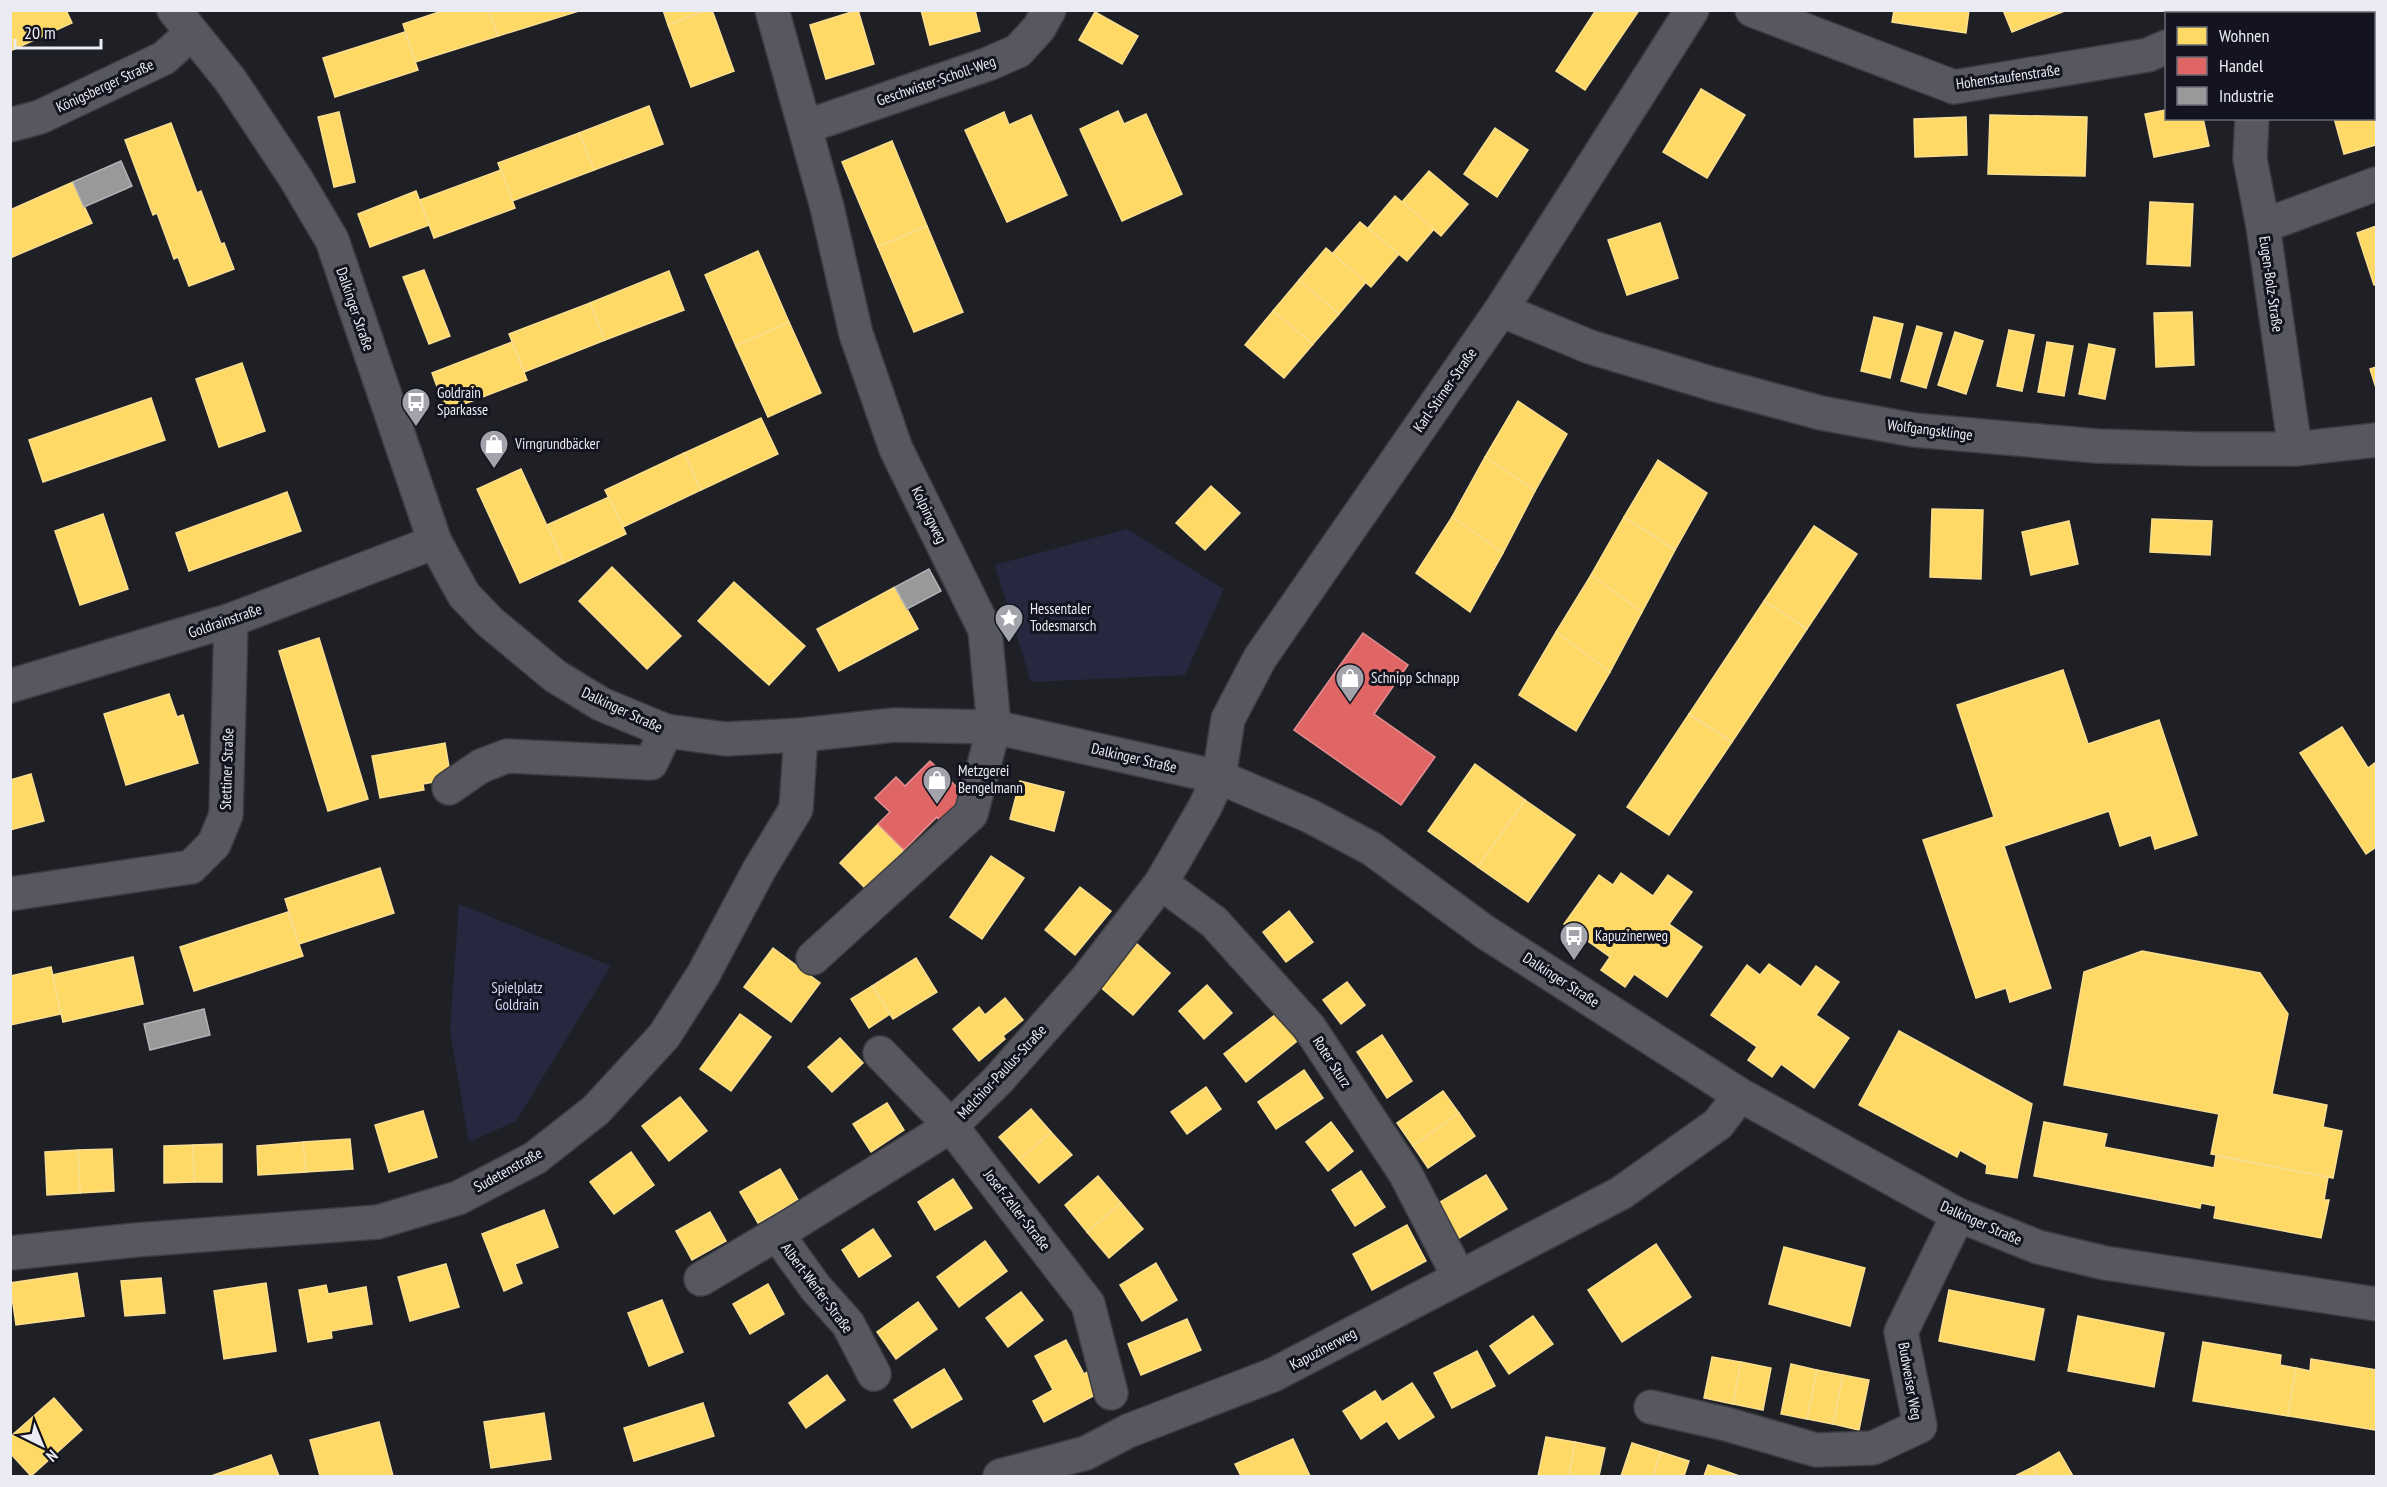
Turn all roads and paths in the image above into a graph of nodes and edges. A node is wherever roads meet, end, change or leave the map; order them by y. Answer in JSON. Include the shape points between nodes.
{"nodes":[{"id":1,"x":772,"y":10,"type":"edge"},
{"id":2,"x":1048,"y":10,"type":"edge"},
{"id":3,"x":1692,"y":10,"type":"edge"},
{"id":4,"x":1752,"y":10,"type":"edge"},
{"id":5,"x":183,"y":22,"type":"edge"},
{"id":6,"x":2165,"y":47,"type":"edge"},
{"id":7,"x":2253,"y":120,"type":"edge"},
{"id":8,"x":10,"y":125,"type":"edge"},
{"id":9,"x":805,"y":127,"type":"junction"},
{"id":10,"x":2376,"y":184,"type":"edge"},
{"id":11,"x":2263,"y":226,"type":"junction"},
{"id":12,"x":1501,"y":310,"type":"junction"},
{"id":13,"x":2376,"y":440,"type":"edge"},
{"id":14,"x":2295,"y":449,"type":"junction"},
{"id":15,"x":435,"y":542,"type":"junction"},
{"id":16,"x":231,"y":620,"type":"junction"},
{"id":17,"x":10,"y":686,"type":"edge"},
{"id":18,"x":994,"y":727,"type":"junction"},
{"id":19,"x":666,"y":731,"type":"junction"},
{"id":20,"x":801,"y":735,"type":"junction"},
{"id":21,"x":1218,"y":777,"type":"junction"},
{"id":22,"x":449,"y":788,"type":"dead end"},
{"id":23,"x":1161,"y":883,"type":"junction"},
{"id":24,"x":10,"y":894,"type":"edge"},
{"id":25,"x":813,"y":958,"type":"dead end"},
{"id":26,"x":880,"y":1053,"type":"dead end"},
{"id":27,"x":1740,"y":1095,"type":"junction"},
{"id":28,"x":951,"y":1126,"type":"junction"},
{"id":29,"x":1958,"y":1215,"type":"junction"},
{"id":30,"x":777,"y":1234,"type":"junction"},
{"id":31,"x":10,"y":1253,"type":"edge"},
{"id":32,"x":1459,"y":1277,"type":"junction"},
{"id":33,"x":701,"y":1279,"type":"dead end"},
{"id":34,"x":2376,"y":1305,"type":"edge"},
{"id":35,"x":874,"y":1374,"type":"dead end"},
{"id":36,"x":1111,"y":1393,"type":"dead end"},
{"id":37,"x":1651,"y":1407,"type":"dead end"},
{"id":38,"x":1000,"y":1476,"type":"edge"}],
"edges":[{"from":1,"to":9,"type":"street","name":"Kolpingweg"},
{"from":2,"to":9,"type":"street","name":"Geschwister-Scholl-Weg","via":[[1040,28],[1018,51]]},
{"from":3,"to":12,"type":"street","name":"Karl-Stirner-Straße"},
{"from":4,"to":6,"type":"street","name":"Hohenstaufenstraße","via":[[1954,87],[2148,55]]},
{"from":5,"to":8,"type":"street","name":"Königsberger Straße","via":[[164,58],[40,117]]},
{"from":5,"to":15,"type":"street","name":"Dalkinger Straße","via":[[231,81],[332,240]]},
{"from":7,"to":11,"type":"street","name":"Eugen-Bolz-Straße","via":[[2250,159]]},
{"from":9,"to":18,"type":"street","name":"Kolpingweg","via":[[855,334],[896,449],[985,630]]},
{"from":10,"to":11,"type":"street"},
{"from":11,"to":14,"type":"street","name":"Eugen-Bolz-Straße"},
{"from":12,"to":14,"type":"street","name":"Wolfgangsklinge","via":[[1590,347],[1713,384],[1821,413],[1914,430],[2097,446]]},
{"from":12,"to":21,"type":"street","name":"Karl-Stirner-Straße","via":[[1260,657],[1228,719]]},
{"from":13,"to":14,"type":"street","name":"Wolfgangsklinge"},
{"from":15,"to":16,"type":"street","name":"Goldrainstraße"},
{"from":15,"to":19,"type":"street","name":"Dalkinger Straße","via":[[464,595],[555,676],[601,704]]},
{"from":16,"to":17,"type":"street","name":"Goldrainstraße"},
{"from":16,"to":24,"type":"street","name":"Stettiner Straße","via":[[226,815],[214,844],[191,867]]},
{"from":18,"to":20,"type":"street","name":"Dalkinger Straße","via":[[894,725]]},
{"from":18,"to":21,"type":"street","name":"Dalkinger Straße"},
{"from":18,"to":25,"type":"street","name":"Kolpingweg","via":[[971,814]]},
{"from":19,"to":20,"type":"street","name":"Dalkinger Straße","via":[[726,739]]},
{"from":19,"to":22,"type":"street","via":[[651,763],[507,756],[481,766]]},
{"from":20,"to":31,"type":"street","name":"Sudetenstraße","via":[[796,809],[670,1028],[596,1110],[535,1158],[458,1198],[378,1222]]},
{"from":21,"to":23,"type":"street","name":"Melchior-Paulus-Straße"},
{"from":21,"to":27,"type":"street","name":"Dalkinger Straße","via":[[1310,816],[1372,849],[1485,932]]},
{"from":23,"to":28,"type":"street","name":"Melchior-Paulus-Straße","via":[[1079,988],[998,1080]]},
{"from":23,"to":32,"type":"street","name":"Roter Sturz","via":[[1214,922],[1309,1027],[1405,1173]]},
{"from":26,"to":28,"type":"street","name":"Josef-Zeller-Straße"},
{"from":27,"to":29,"type":"street","name":"Dalkinger Straße"},
{"from":27,"to":32,"type":"street","name":"Kapuzinerweg","via":[[1719,1124],[1621,1193]]},
{"from":28,"to":30,"type":"street","name":"Melchior-Paulus-Straße"},
{"from":28,"to":36,"type":"street","name":"Josef-Zeller-Straße","via":[[1088,1304]]},
{"from":29,"to":34,"type":"street","name":"Dalkinger Straße","via":[[2038,1247],[2105,1263]]},
{"from":29,"to":37,"type":"street","name":"Budweiser Weg","via":[[1901,1332],[1920,1426],[1873,1448],[1816,1450]]},
{"from":30,"to":33,"type":"street","name":"Melchior-Paulus-Straße"},
{"from":30,"to":35,"type":"street","name":"Albert-Werfer-Straße","via":[[848,1324]]},
{"from":32,"to":38,"type":"street","name":"Kapuzinerweg","via":[[1273,1375],[1128,1431],[1086,1453]]}]}
